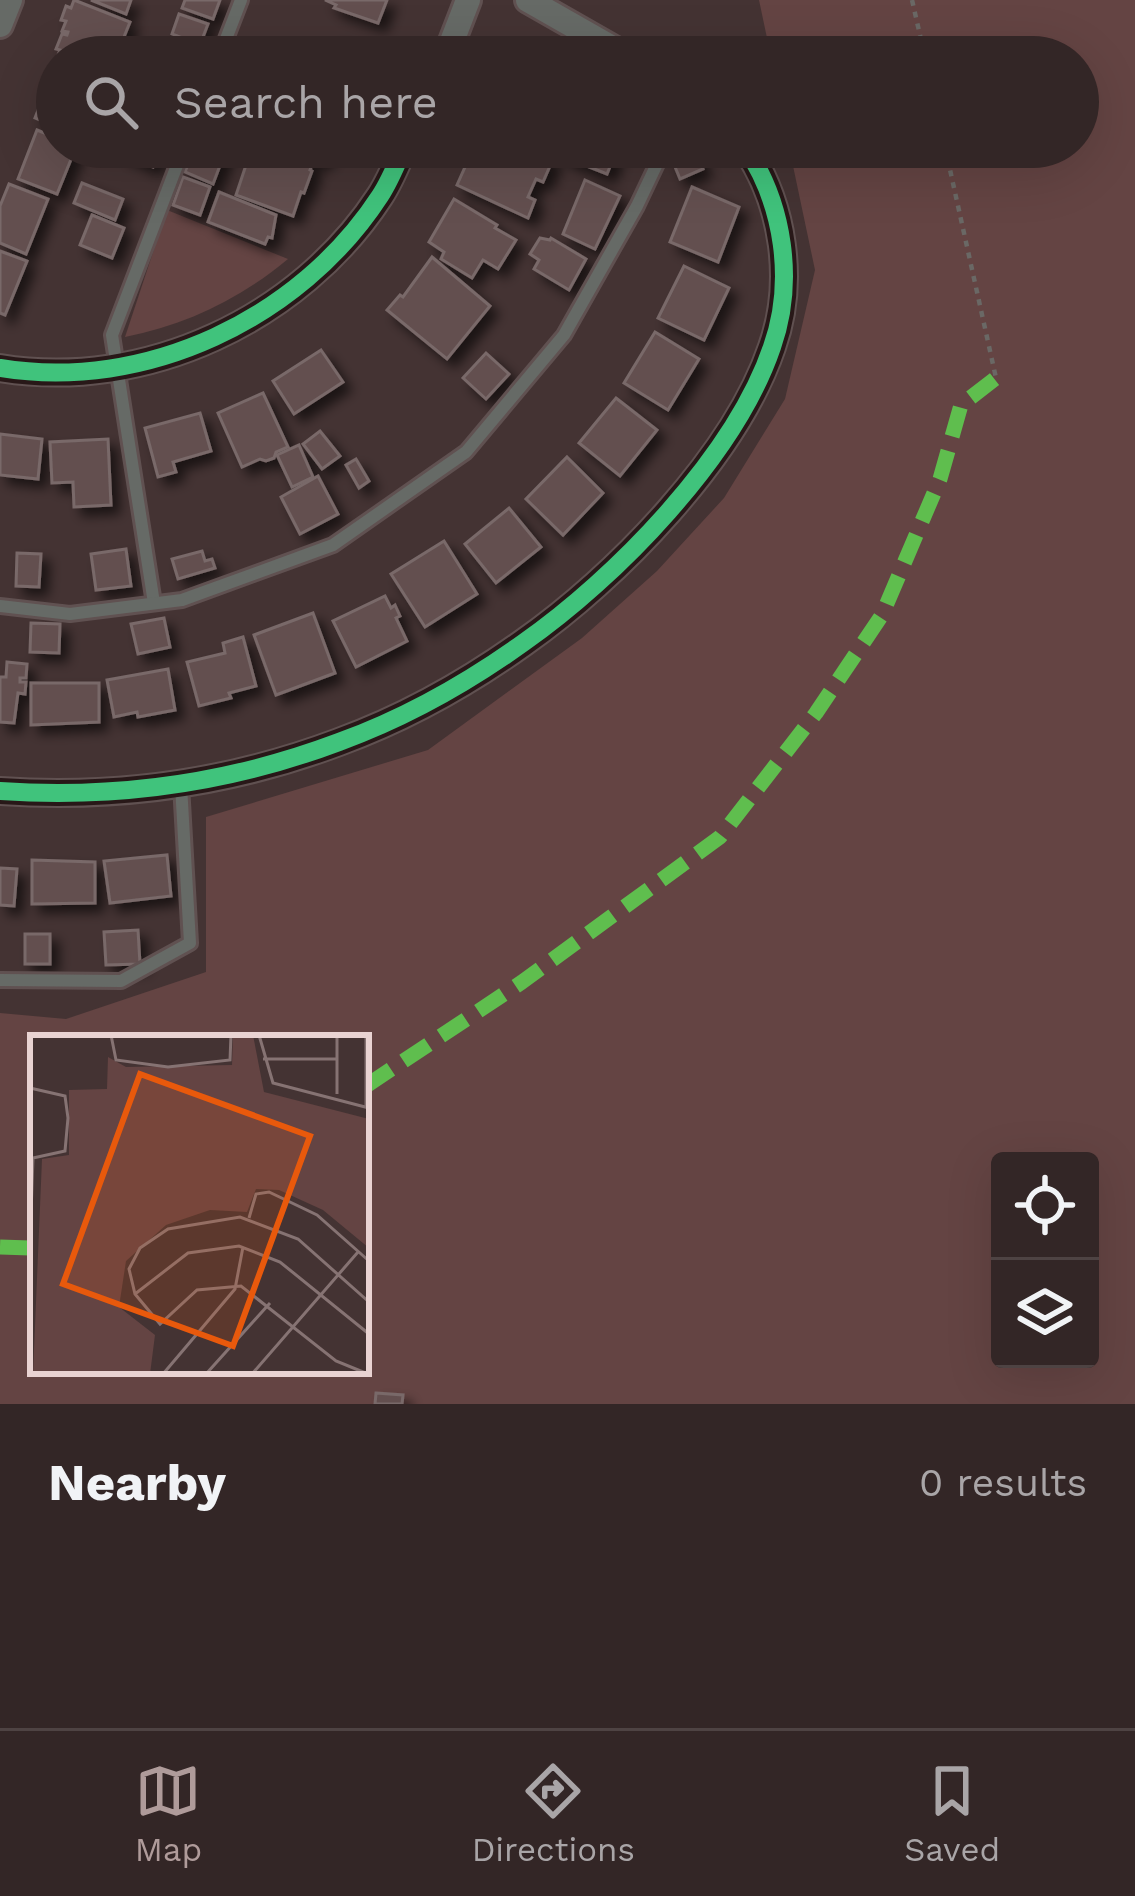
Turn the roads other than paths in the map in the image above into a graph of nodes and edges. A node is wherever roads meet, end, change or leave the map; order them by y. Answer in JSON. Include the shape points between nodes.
{"nodes":[{"id":1,"x":10,"y":0,"type":"edge"},
{"id":2,"x":241,"y":0,"type":"edge"},
{"id":3,"x":468,"y":0,"type":"edge"},
{"id":4,"x":528,"y":0,"type":"edge"},
{"id":5,"x":0,"y":25,"type":"edge"},
{"id":6,"x":227,"y":36,"type":"edge"},
{"id":7,"x":454,"y":36,"type":"edge"},
{"id":8,"x":591,"y":36,"type":"edge"},
{"id":9,"x":176,"y":168,"type":"edge"},
{"id":10,"x":394,"y":168,"type":"edge"},
{"id":11,"x":655,"y":168,"type":"edge"},
{"id":12,"x":757,"y":168,"type":"edge"},
{"id":13,"x":0,"y":368,"type":"edge"},
{"id":14,"x":115,"y":369,"type":"junction"},
{"id":15,"x":154,"y":603,"type":"junction"},
{"id":16,"x":0,"y":606,"type":"edge"},
{"id":17,"x":181,"y":785,"type":"junction"},
{"id":18,"x":0,"y":791,"type":"edge"},
{"id":19,"x":0,"y":980,"type":"edge"}],
"edges":[{"from":1,"to":5,"type":"street"},
{"from":2,"to":6,"type":"lane"},
{"from":3,"to":7,"type":"street"},
{"from":4,"to":8,"type":"street"},
{"from":9,"to":14,"type":"lane","via":[[112,335]]},
{"from":10,"to":14,"type":"street","via":[[361,223],[278,301],[214,337]]},
{"from":11,"to":15,"type":"lane","via":[[565,335],[466,452],[334,545]]},
{"from":12,"to":17,"type":"street","via":[[779,229],[784,283],[773,345],[703,469],[637,546],[564,613],[446,692],[291,759]]},
{"from":13,"to":14,"type":"street"},
{"from":14,"to":15,"type":"lane"},
{"from":15,"to":16,"type":"lane","via":[[70,614]]},
{"from":17,"to":18,"type":"street"},
{"from":17,"to":19,"type":"lane","via":[[190,943],[121,981]]}]}
